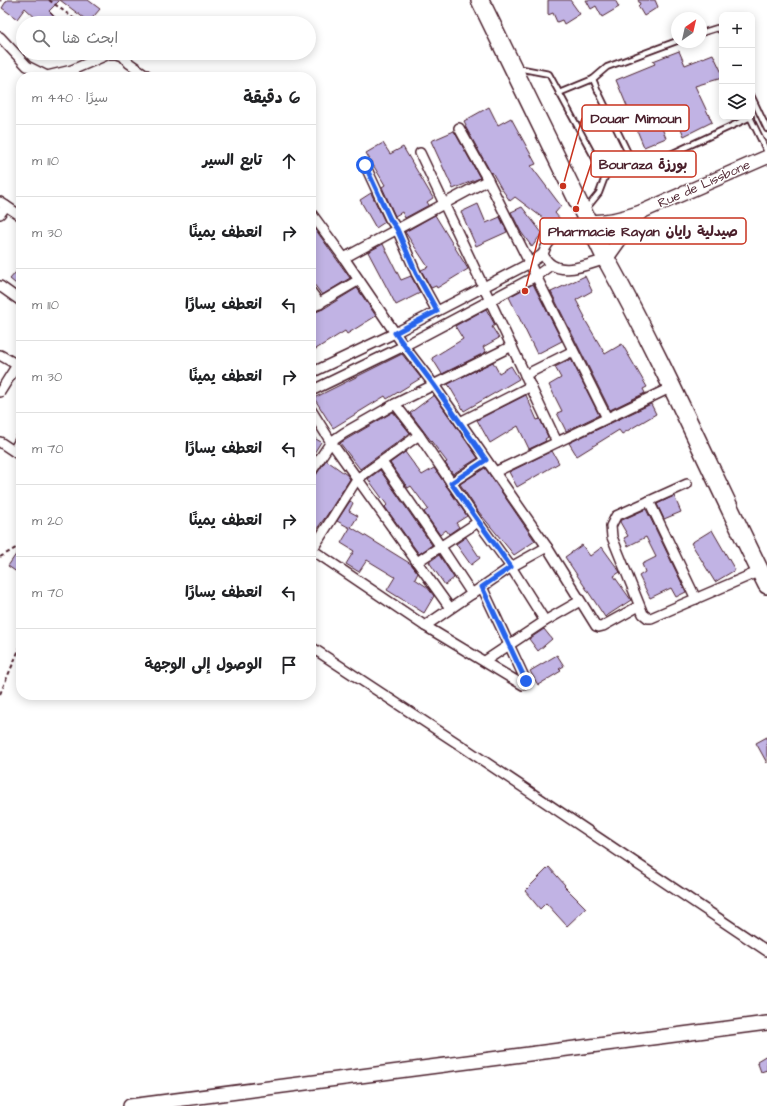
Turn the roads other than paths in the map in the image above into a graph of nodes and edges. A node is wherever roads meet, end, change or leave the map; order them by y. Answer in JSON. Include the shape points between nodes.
{"nodes":[{"id":1,"x":480,"y":0,"type":"edge"},
{"id":2,"x":719,"y":29,"type":"edge"},
{"id":3,"x":707,"y":31,"type":"edge"},
{"id":4,"x":0,"y":36,"type":"edge"},
{"id":5,"x":671,"y":43,"type":"edge"},
{"id":6,"x":16,"y":54,"type":"edge"},
{"id":7,"x":22,"y":60,"type":"edge"},
{"id":8,"x":95,"y":60,"type":"edge"},
{"id":9,"x":126,"y":60,"type":"edge"},
{"id":10,"x":512,"y":66,"type":"junction"},
{"id":11,"x":38,"y":72,"type":"edge"},
{"id":12,"x":65,"y":72,"type":"edge"},
{"id":13,"x":142,"y":72,"type":"edge"},
{"id":14,"x":593,"y":79,"type":"junction"},
{"id":15,"x":559,"y":94,"type":"junction"},
{"id":16,"x":755,"y":104,"type":"edge"},
{"id":17,"x":759,"y":113,"type":"junction"},
{"id":18,"x":755,"y":115,"type":"edge"},
{"id":19,"x":744,"y":120,"type":"edge"},
{"id":20,"x":752,"y":120,"type":"edge"},
{"id":21,"x":459,"y":128,"type":"dead end"},
{"id":22,"x":767,"y":130,"type":"edge"},
{"id":23,"x":767,"y":152,"type":"edge"},
{"id":24,"x":420,"y":153,"type":"dead end"},
{"id":25,"x":767,"y":157,"type":"edge"},
{"id":26,"x":365,"y":165,"type":"dead end"},
{"id":27,"x":488,"y":180,"type":"junction"},
{"id":28,"x":3,"y":204,"type":"edge"},
{"id":29,"x":444,"y":204,"type":"junction"},
{"id":30,"x":641,"y":212,"type":"junction"},
{"id":31,"x":16,"y":213,"type":"edge"},
{"id":32,"x":0,"y":214,"type":"edge"},
{"id":33,"x":586,"y":216,"type":"junction"},
{"id":34,"x":316,"y":220,"type":"edge"},
{"id":35,"x":397,"y":229,"type":"junction"},
{"id":36,"x":543,"y":254,"type":"junction"},
{"id":37,"x":344,"y":258,"type":"junction"},
{"id":38,"x":606,"y":259,"type":"junction"},
{"id":39,"x":530,"y":263,"type":"junction"},
{"id":40,"x":551,"y":266,"type":"junction"},
{"id":41,"x":536,"y":276,"type":"junction"},
{"id":42,"x":359,"y":280,"type":"junction"},
{"id":43,"x":0,"y":286,"type":"edge"},
{"id":44,"x":483,"y":287,"type":"junction"},
{"id":45,"x":16,"y":297,"type":"edge"},
{"id":46,"x":316,"y":299,"type":"edge"},
{"id":47,"x":490,"y":301,"type":"junction"},
{"id":48,"x":320,"y":304,"type":"junction"},
{"id":49,"x":316,"y":306,"type":"edge"},
{"id":50,"x":437,"y":311,"type":"junction"},
{"id":51,"x":395,"y":333,"type":"junction"},
{"id":52,"x":404,"y":346,"type":"junction"},
{"id":53,"x":512,"y":346,"type":"junction"},
{"id":54,"x":573,"y":350,"type":"junction"},
{"id":55,"x":0,"y":355,"type":"edge"},
{"id":56,"x":16,"y":364,"type":"edge"},
{"id":57,"x":16,"y":370,"type":"edge"},
{"id":58,"x":316,"y":371,"type":"edge"},
{"id":59,"x":525,"y":375,"type":"junction"},
{"id":60,"x":434,"y":385,"type":"junction"},
{"id":61,"x":530,"y":386,"type":"junction"},
{"id":62,"x":672,"y":387,"type":"junction"},
{"id":63,"x":316,"y":389,"type":"edge"},
{"id":64,"x":0,"y":392,"type":"edge"},
{"id":65,"x":395,"y":404,"type":"junction"},
{"id":66,"x":316,"y":418,"type":"edge"},
{"id":67,"x":607,"y":418,"type":"junction"},
{"id":68,"x":460,"y":422,"type":"junction"},
{"id":69,"x":419,"y":435,"type":"junction"},
{"id":70,"x":0,"y":442,"type":"edge"},
{"id":71,"x":331,"y":442,"type":"junction"},
{"id":72,"x":557,"y":442,"type":"junction"},
{"id":73,"x":16,"y":452,"type":"edge"},
{"id":74,"x":486,"y":460,"type":"junction"},
{"id":75,"x":382,"y":462,"type":"junction"},
{"id":76,"x":316,"y":464,"type":"edge"},
{"id":77,"x":495,"y":472,"type":"junction"},
{"id":78,"x":357,"y":479,"type":"junction"},
{"id":79,"x":451,"y":483,"type":"junction"},
{"id":80,"x":687,"y":484,"type":"dead end"},
{"id":81,"x":649,"y":501,"type":"junction"},
{"id":82,"x":478,"y":522,"type":"junction"},
{"id":83,"x":316,"y":544,"type":"edge"},
{"id":84,"x":441,"y":546,"type":"junction"},
{"id":85,"x":547,"y":547,"type":"junction"},
{"id":86,"x":316,"y":553,"type":"edge"},
{"id":87,"x":417,"y":562,"type":"junction"},
{"id":88,"x":511,"y":567,"type":"junction"},
{"id":89,"x":762,"y":571,"type":"edge"},
{"id":90,"x":482,"y":587,"type":"junction"},
{"id":91,"x":472,"y":594,"type":"junction"},
{"id":92,"x":696,"y":599,"type":"junction"},
{"id":93,"x":580,"y":601,"type":"junction"},
{"id":94,"x":639,"y":606,"type":"junction"},
{"id":95,"x":450,"y":608,"type":"junction"},
{"id":96,"x":545,"y":621,"type":"junction"},
{"id":97,"x":425,"y":626,"type":"junction"},
{"id":98,"x":508,"y":646,"type":"junction"},
{"id":99,"x":316,"y":650,"type":"edge"},
{"id":100,"x":485,"y":662,"type":"junction"},
{"id":101,"x":767,"y":951,"type":"edge"},
{"id":102,"x":767,"y":1023,"type":"edge"},
{"id":103,"x":130,"y":1106,"type":"edge"}],
"edges":[{"from":1,"to":10,"type":"highway"},
{"from":2,"to":3,"type":"lane"},
{"from":4,"to":6,"type":"street"},
{"from":5,"to":14,"type":"lane","via":[[607,67]]},
{"from":7,"to":11,"type":"street"},
{"from":8,"to":12,"type":"street"},
{"from":9,"to":13,"type":"street"},
{"from":10,"to":15,"type":"lane","via":[[549,74]]},
{"from":10,"to":33,"type":"highway"},
{"from":14,"to":15,"type":"lane"},
{"from":14,"to":19,"type":"lane","via":[[631,159],[642,164],[647,165]]},
{"from":15,"to":33,"type":"lane","via":[[604,178]]},
{"from":16,"to":17,"type":"lane"},
{"from":17,"to":18,"type":"lane"},
{"from":17,"to":22,"type":"lane"},
{"from":20,"to":23,"type":"lane"},
{"from":21,"to":27,"type":"street"},
{"from":24,"to":29,"type":"street"},
{"from":25,"to":30,"type":"street","name":"Rue de Lissbone"},
{"from":26,"to":35,"type":"street"},
{"from":27,"to":29,"type":"street"},
{"from":27,"to":39,"type":"street"},
{"from":28,"to":31,"type":"street"},
{"from":28,"to":32,"type":"street"},
{"from":29,"to":35,"type":"street"},
{"from":29,"to":44,"type":"street"},
{"from":30,"to":33,"type":"street","name":"Rue de Lissbone","via":[[620,219],[597,222]]},
{"from":30,"to":38,"type":"street"},
{"from":33,"to":36,"type":"street","via":[[551,240]]},
{"from":33,"to":38,"type":"highway"},
{"from":34,"to":37,"type":"street"},
{"from":35,"to":37,"type":"street"},
{"from":35,"to":50,"type":"street","via":[[416,273]]},
{"from":36,"to":39,"type":"street"},
{"from":36,"to":40,"type":"street"},
{"from":37,"to":42,"type":"street"},
{"from":38,"to":40,"type":"street","via":[[567,269]]},
{"from":38,"to":62,"type":"highway"},
{"from":39,"to":41,"type":"street"},
{"from":39,"to":44,"type":"street"},
{"from":40,"to":41,"type":"street"},
{"from":41,"to":47,"type":"street"},
{"from":41,"to":54,"type":"street"},
{"from":42,"to":48,"type":"street"},
{"from":42,"to":51,"type":"street"},
{"from":43,"to":45,"type":"street"},
{"from":44,"to":47,"type":"street"},
{"from":44,"to":50,"type":"street"},
{"from":46,"to":48,"type":"street"},
{"from":47,"to":52,"type":"street"},
{"from":47,"to":53,"type":"street"},
{"from":48,"to":49,"type":"street"},
{"from":50,"to":51,"type":"street"},
{"from":51,"to":52,"type":"street"},
{"from":51,"to":58,"type":"street"},
{"from":52,"to":60,"type":"street"},
{"from":52,"to":63,"type":"street"},
{"from":53,"to":59,"type":"street"},
{"from":53,"to":60,"type":"street"},
{"from":54,"to":59,"type":"street"},
{"from":54,"to":67,"type":"street"},
{"from":55,"to":56,"type":"street"},
{"from":57,"to":64,"type":"street"},
{"from":59,"to":61,"type":"street"},
{"from":60,"to":65,"type":"street"},
{"from":60,"to":68,"type":"street"},
{"from":61,"to":68,"type":"street"},
{"from":61,"to":72,"type":"street"},
{"from":62,"to":67,"type":"street"},
{"from":62,"to":89,"type":"highway"},
{"from":65,"to":69,"type":"street"},
{"from":65,"to":71,"type":"street"},
{"from":66,"to":71,"type":"street"},
{"from":67,"to":72,"type":"street"},
{"from":68,"to":74,"type":"street"},
{"from":69,"to":75,"type":"street"},
{"from":69,"to":79,"type":"street"},
{"from":70,"to":73,"type":"street"},
{"from":71,"to":76,"type":"street"},
{"from":71,"to":78,"type":"street"},
{"from":72,"to":77,"type":"street"},
{"from":74,"to":77,"type":"street"},
{"from":74,"to":79,"type":"street"},
{"from":75,"to":78,"type":"street"},
{"from":75,"to":84,"type":"street"},
{"from":77,"to":85,"type":"street"},
{"from":78,"to":83,"type":"street"},
{"from":78,"to":87,"type":"street"},
{"from":79,"to":82,"type":"street"},
{"from":80,"to":81,"type":"street"},
{"from":81,"to":92,"type":"street"},
{"from":81,"to":94,"type":"street","via":[[616,516],[611,526],[612,536]]},
{"from":82,"to":84,"type":"street"},
{"from":82,"to":88,"type":"street"},
{"from":84,"to":87,"type":"street"},
{"from":84,"to":91,"type":"street"},
{"from":85,"to":88,"type":"street"},
{"from":85,"to":93,"type":"street"},
{"from":86,"to":97,"type":"street"},
{"from":87,"to":95,"type":"street"},
{"from":88,"to":90,"type":"street"},
{"from":88,"to":96,"type":"street"},
{"from":89,"to":92,"type":"street"},
{"from":90,"to":91,"type":"street"},
{"from":90,"to":98,"type":"street"},
{"from":91,"to":95,"type":"street"},
{"from":92,"to":94,"type":"street","via":[[651,618],[645,616]]},
{"from":93,"to":94,"type":"street","via":[[599,627]]},
{"from":93,"to":96,"type":"street"},
{"from":95,"to":97,"type":"street"},
{"from":96,"to":98,"type":"street"},
{"from":97,"to":100,"type":"street"},
{"from":98,"to":100,"type":"street"},
{"from":98,"to":100,"type":"street","via":[[526,681],[525,684],[522,685]]},
{"from":99,"to":101,"type":"street"},
{"from":102,"to":103,"type":"street"}]}
